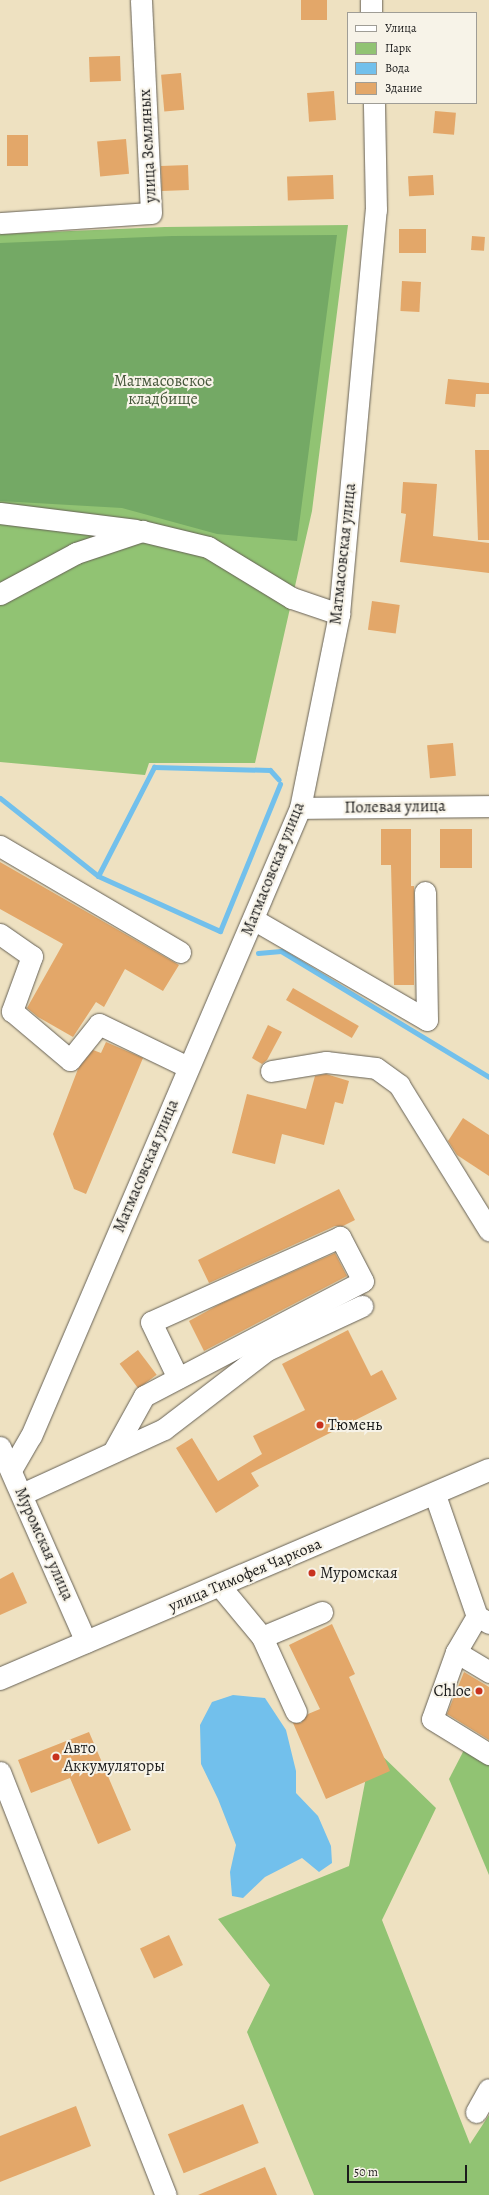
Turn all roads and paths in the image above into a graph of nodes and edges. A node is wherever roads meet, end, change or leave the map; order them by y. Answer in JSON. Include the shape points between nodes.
{"nodes":[{"id":1,"x":141,"y":0,"type":"edge"},
{"id":2,"x":371,"y":0,"type":"edge"},
{"id":3,"x":371,"y":12,"type":"edge"},
{"id":4,"x":374,"y":104,"type":"edge"},
{"id":5,"x":0,"y":223,"type":"edge"},
{"id":6,"x":0,"y":513,"type":"edge"},
{"id":7,"x":142,"y":531,"type":"junction"},
{"id":8,"x":0,"y":594,"type":"edge"},
{"id":9,"x":338,"y":614,"type":"junction"},
{"id":10,"x":489,"y":806,"type":"edge"},
{"id":11,"x":300,"y":808,"type":"junction"},
{"id":12,"x":0,"y":846,"type":"edge"},
{"id":13,"x":425,"y":892,"type":"dead end"},
{"id":14,"x":253,"y":919,"type":"junction"},
{"id":15,"x":0,"y":934,"type":"edge"},
{"id":16,"x":180,"y":952,"type":"dead end"},
{"id":17,"x":188,"y":1067,"type":"junction"},
{"id":18,"x":270,"y":1071,"type":"dead end"},
{"id":19,"x":489,"y":1230,"type":"edge"},
{"id":20,"x":362,"y":1306,"type":"dead end"},
{"id":21,"x":178,"y":1378,"type":"junction"},
{"id":22,"x":0,"y":1447,"type":"edge"},
{"id":23,"x":113,"y":1452,"type":"junction"},
{"id":24,"x":11,"y":1470,"type":"junction"},
{"id":25,"x":489,"y":1470,"type":"edge"},
{"id":26,"x":22,"y":1494,"type":"junction"},
{"id":27,"x":435,"y":1495,"type":"junction"},
{"id":28,"x":219,"y":1585,"type":"junction"},
{"id":29,"x":322,"y":1612,"type":"dead end"},
{"id":30,"x":483,"y":1619,"type":"edge"},
{"id":31,"x":262,"y":1637,"type":"junction"},
{"id":32,"x":86,"y":1642,"type":"junction"},
{"id":33,"x":456,"y":1652,"type":"junction"},
{"id":34,"x":489,"y":1672,"type":"edge"},
{"id":35,"x":0,"y":1679,"type":"edge"},
{"id":36,"x":296,"y":1712,"type":"dead end"},
{"id":37,"x":489,"y":1754,"type":"edge"},
{"id":38,"x":0,"y":1772,"type":"edge"},
{"id":39,"x":489,"y":2089,"type":"edge"},
{"id":40,"x":476,"y":2112,"type":"dead end"},
{"id":41,"x":166,"y":2195,"type":"edge"}],
"edges":[{"from":1,"to":5,"type":"street","name":"улица Земляных","via":[[151,212]]},
{"from":2,"to":3,"type":"street"},
{"from":4,"to":9,"type":"street","name":"Матмасовская улица","via":[[376,210]]},
{"from":6,"to":7,"type":"street"},
{"from":7,"to":8,"type":"street","via":[[76,553]]},
{"from":7,"to":9,"type":"street","via":[[208,546],[292,598]]},
{"from":9,"to":11,"type":"street","name":"Матмасовская улица"},
{"from":10,"to":11,"type":"street","name":"Полевая улица"},
{"from":11,"to":14,"type":"street","name":"Матмасовская улица"},
{"from":12,"to":16,"type":"street"},
{"from":13,"to":14,"type":"street","via":[[427,1020]]},
{"from":14,"to":17,"type":"street","name":"Матмасовская улица"},
{"from":15,"to":17,"type":"street","via":[[32,956],[12,1011],[70,1060],[98,1024]]},
{"from":17,"to":24,"type":"street","name":"Матмасовская улица","via":[[31,1436]]},
{"from":18,"to":19,"type":"street","via":[[326,1062],[376,1068],[399,1085]]},
{"from":20,"to":23,"type":"street","via":[[267,1350],[164,1429]]},
{"from":21,"to":21,"type":"street","via":[[364,1281],[340,1238],[151,1322]]},
{"from":21,"to":23,"type":"street","via":[[144,1396]]},
{"from":22,"to":24,"type":"street","name":"Муромская улица"},
{"from":23,"to":26,"type":"street"},
{"from":24,"to":26,"type":"street","name":"Муромская улица"},
{"from":25,"to":27,"type":"main road","name":"улица Тимофея Чаркова"},
{"from":26,"to":32,"type":"street","name":"Муромская улица"},
{"from":27,"to":28,"type":"main road","name":"улица Тимофея Чаркова"},
{"from":27,"to":30,"type":"street"},
{"from":28,"to":31,"type":"street"},
{"from":28,"to":32,"type":"main road","name":"улица Тимофея Чаркова"},
{"from":29,"to":31,"type":"street"},
{"from":30,"to":33,"type":"street"},
{"from":31,"to":36,"type":"street"},
{"from":32,"to":35,"type":"main road","name":"улица Тимофея Чаркова"},
{"from":33,"to":34,"type":"street"},
{"from":33,"to":37,"type":"street","via":[[432,1719]]},
{"from":38,"to":41,"type":"street"},
{"from":39,"to":40,"type":"street"}]}
